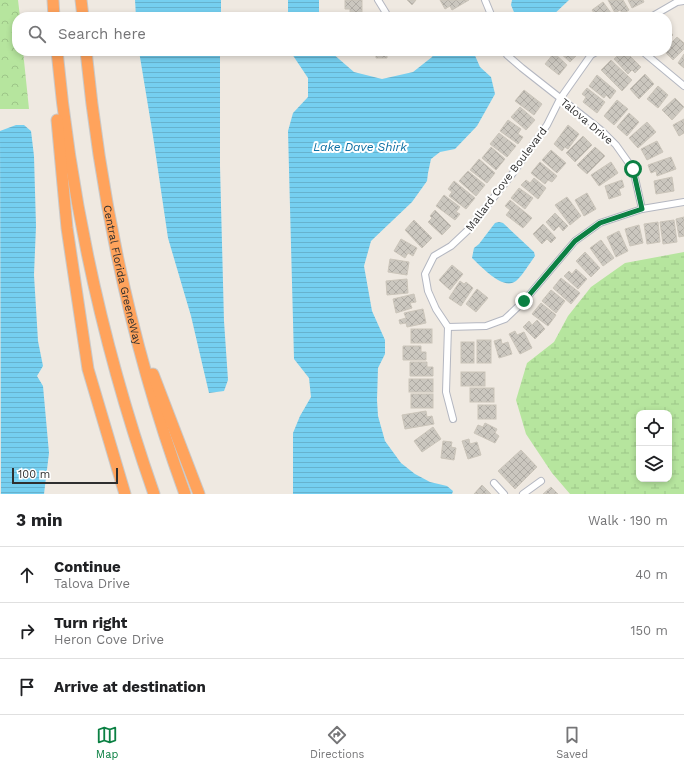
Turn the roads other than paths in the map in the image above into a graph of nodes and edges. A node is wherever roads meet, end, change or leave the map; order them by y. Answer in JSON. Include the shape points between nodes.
{"nodes":[{"id":1,"x":53,"y":0,"type":"edge"},
{"id":2,"x":81,"y":0,"type":"edge"},
{"id":3,"x":378,"y":0,"type":"edge"},
{"id":4,"x":486,"y":0,"type":"edge"},
{"id":5,"x":684,"y":0,"type":"edge"},
{"id":6,"x":54,"y":12,"type":"edge"},
{"id":7,"x":82,"y":12,"type":"edge"},
{"id":8,"x":385,"y":12,"type":"edge"},
{"id":9,"x":490,"y":12,"type":"edge"},
{"id":10,"x":660,"y":12,"type":"edge"},
{"id":11,"x":56,"y":56,"type":"edge"},
{"id":12,"x":57,"y":56,"type":"edge"},
{"id":13,"x":87,"y":56,"type":"edge"},
{"id":14,"x":509,"y":56,"type":"edge"},
{"id":15,"x":590,"y":56,"type":"edge"},
{"id":16,"x":648,"y":56,"type":"edge"},
{"id":17,"x":684,"y":86,"type":"edge"},
{"id":18,"x":560,"y":99,"type":"junction"},
{"id":19,"x":684,"y":202,"type":"edge"},
{"id":20,"x":642,"y":209,"type":"junction"},
{"id":21,"x":111,"y":225,"type":"junction"},
{"id":22,"x":448,"y":327,"type":"junction"},
{"id":23,"x":453,"y":419,"type":"dead end"},
{"id":24,"x":541,"y":481,"type":"dead end"},
{"id":25,"x":494,"y":483,"type":"dead end"},
{"id":26,"x":125,"y":494,"type":"edge"},
{"id":27,"x":154,"y":494,"type":"edge"},
{"id":28,"x":185,"y":494,"type":"edge"},
{"id":29,"x":199,"y":494,"type":"edge"},
{"id":30,"x":504,"y":494,"type":"edge"},
{"id":31,"x":523,"y":494,"type":"edge"}],
"edges":[{"from":1,"to":6,"type":"highway"},
{"from":2,"to":7,"type":"highway"},
{"from":3,"to":8,"type":"street"},
{"from":4,"to":9,"type":"street"},
{"from":5,"to":10,"type":"street"},
{"from":11,"to":26,"type":"highway","via":[[57,123],[67,228],[88,369]]},
{"from":12,"to":27,"type":"highway","via":[[69,155],[90,269],[118,382]]},
{"from":13,"to":21,"type":"highway","name":"Central Florida GreeneWay","via":[[97,143]]},
{"from":14,"to":18,"type":"street","name":"Talova Drive"},
{"from":15,"to":18,"type":"street","name":"Mallard Cove Boulevard"},
{"from":16,"to":17,"type":"street"},
{"from":18,"to":20,"type":"street","name":"Talova Drive","via":[[616,145],[633,169]]},
{"from":18,"to":22,"type":"street","name":"Mallard Cove Boulevard","via":[[547,125],[513,173],[468,230],[451,246],[434,256],[425,274],[428,292]]},
{"from":19,"to":20,"type":"street"},
{"from":20,"to":22,"type":"street","via":[[600,223],[575,241],[524,301],[505,319],[486,326]]},
{"from":21,"to":28,"type":"highway","name":"Central Florida GreeneWay","via":[[146,374]]},
{"from":21,"to":29,"type":"highway","via":[[153,373]]},
{"from":22,"to":23,"type":"street","via":[[446,392]]},
{"from":24,"to":31,"type":"street"},
{"from":25,"to":30,"type":"street"}]}
